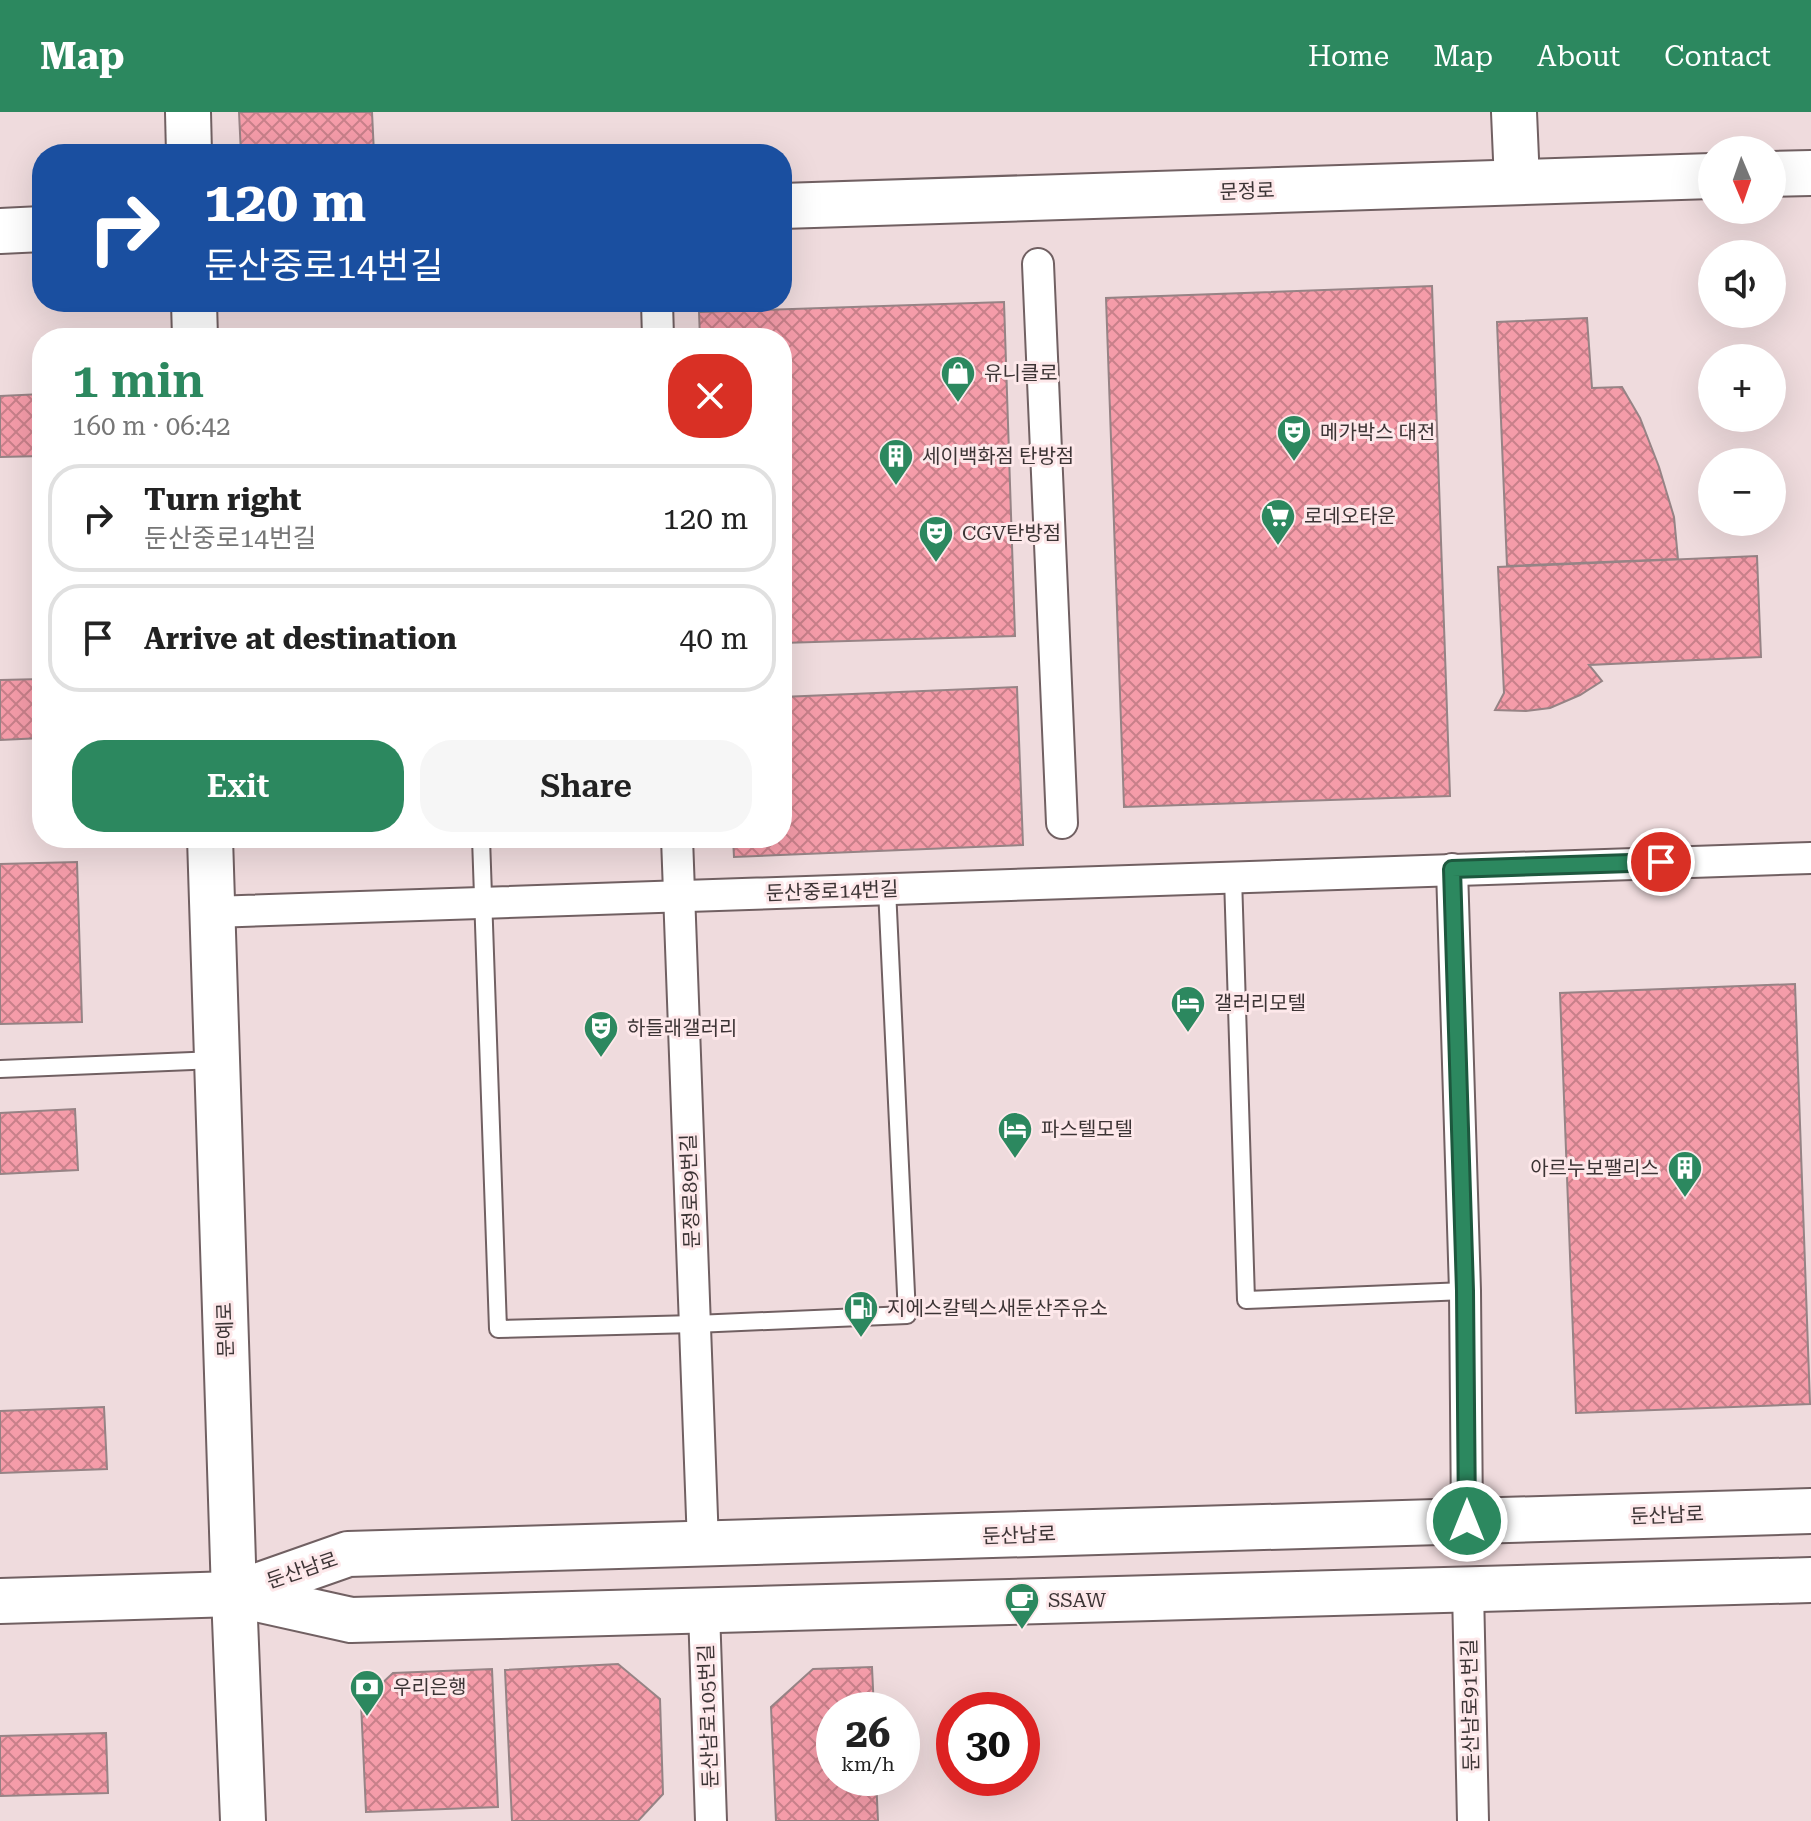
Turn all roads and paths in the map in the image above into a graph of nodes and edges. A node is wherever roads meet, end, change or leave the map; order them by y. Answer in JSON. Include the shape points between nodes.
{"nodes":[{"id":1,"x":188,"y":112,"type":"edge"},
{"id":2,"x":1514,"y":112,"type":"edge"},
{"id":3,"x":189,"y":144,"type":"edge"},
{"id":4,"x":1811,"y":173,"type":"edge"},
{"id":5,"x":1786,"y":174,"type":"edge"},
{"id":6,"x":1698,"y":176,"type":"edge"},
{"id":7,"x":1517,"y":182,"type":"junction"},
{"id":8,"x":792,"y":206,"type":"edge"},
{"id":9,"x":32,"y":229,"type":"edge"},
{"id":10,"x":0,"y":231,"type":"edge"},
{"id":11,"x":1038,"y":264,"type":"dead end"},
{"id":12,"x":1062,"y":823,"type":"dead end"},
{"id":13,"x":210,"y":848,"type":"edge"},
{"id":14,"x":481,"y":848,"type":"edge"},
{"id":15,"x":677,"y":848,"type":"edge"},
{"id":16,"x":1811,"y":858,"type":"edge"},
{"id":17,"x":1452,"y":869,"type":"junction"},
{"id":18,"x":1233,"y":877,"type":"junction"},
{"id":19,"x":887,"y":889,"type":"junction"},
{"id":20,"x":679,"y":896,"type":"junction"},
{"id":21,"x":483,"y":902,"type":"junction"},
{"id":22,"x":213,"y":912,"type":"junction"},
{"id":23,"x":217,"y":1060,"type":"junction"},
{"id":24,"x":0,"y":1069,"type":"edge"},
{"id":25,"x":1465,"y":1291,"type":"junction"},
{"id":26,"x":695,"y":1324,"type":"junction"},
{"id":27,"x":1811,"y":1511,"type":"edge"},
{"id":28,"x":1467,"y":1521,"type":"junction"},
{"id":29,"x":703,"y":1544,"type":"junction"},
{"id":30,"x":1811,"y":1580,"type":"edge"},
{"id":31,"x":1468,"y":1590,"type":"junction"},
{"id":32,"x":234,"y":1594,"type":"junction"},
{"id":33,"x":0,"y":1601,"type":"edge"},
{"id":34,"x":704,"y":1610,"type":"junction"},
{"id":35,"x":243,"y":1821,"type":"edge"},
{"id":36,"x":711,"y":1821,"type":"edge"},
{"id":37,"x":1473,"y":1821,"type":"edge"}],
"edges":[{"from":1,"to":3,"type":"main road"},
{"from":2,"to":7,"type":"main road"},
{"from":4,"to":5,"type":"main road"},
{"from":6,"to":7,"type":"main road","name":"문정로"},
{"from":7,"to":8,"type":"main road","name":"문정로"},
{"from":9,"to":10,"type":"main road"},
{"from":11,"to":12,"type":"street"},
{"from":13,"to":22,"type":"main road","name":"문예로"},
{"from":14,"to":21,"type":"lane"},
{"from":15,"to":20,"type":"street","name":"문정로89번길"},
{"from":16,"to":17,"type":"street","name":"둔산중로14번길"},
{"from":17,"to":18,"type":"street","name":"둔산중로14번길"},
{"from":17,"to":25,"type":"street"},
{"from":18,"to":19,"type":"street","name":"둔산중로14번길"},
{"from":18,"to":25,"type":"lane","via":[[1246,1300]]},
{"from":19,"to":20,"type":"street","name":"둔산중로14번길"},
{"from":19,"to":26,"type":"lane","via":[[907,1315]]},
{"from":20,"to":21,"type":"street","name":"둔산중로14번길"},
{"from":20,"to":26,"type":"street","name":"문정로89번길"},
{"from":21,"to":22,"type":"street","name":"둔산중로14번길"},
{"from":21,"to":26,"type":"lane","via":[[498,1329]]},
{"from":22,"to":23,"type":"main road","name":"문예로"},
{"from":23,"to":24,"type":"lane"},
{"from":23,"to":32,"type":"main road","name":"문예로"},
{"from":25,"to":28,"type":"street"},
{"from":26,"to":29,"type":"street","name":"문정로89번길"},
{"from":27,"to":28,"type":"main road","name":"둔산남로"},
{"from":28,"to":29,"type":"main road","name":"둔산남로"},
{"from":29,"to":32,"type":"main road","name":"둔산남로","via":[[348,1554]]},
{"from":30,"to":31,"type":"main road","name":"둔산남로"},
{"from":31,"to":34,"type":"main road","name":"둔산남로"},
{"from":31,"to":37,"type":"street","name":"둔산남로91번길"},
{"from":32,"to":33,"type":"main road","name":"둔산남로"},
{"from":32,"to":34,"type":"main road","name":"둔산남로","via":[[351,1620]]},
{"from":32,"to":35,"type":"main road","name":"문예로"},
{"from":34,"to":36,"type":"street","name":"둔산남로105번길"}]}
